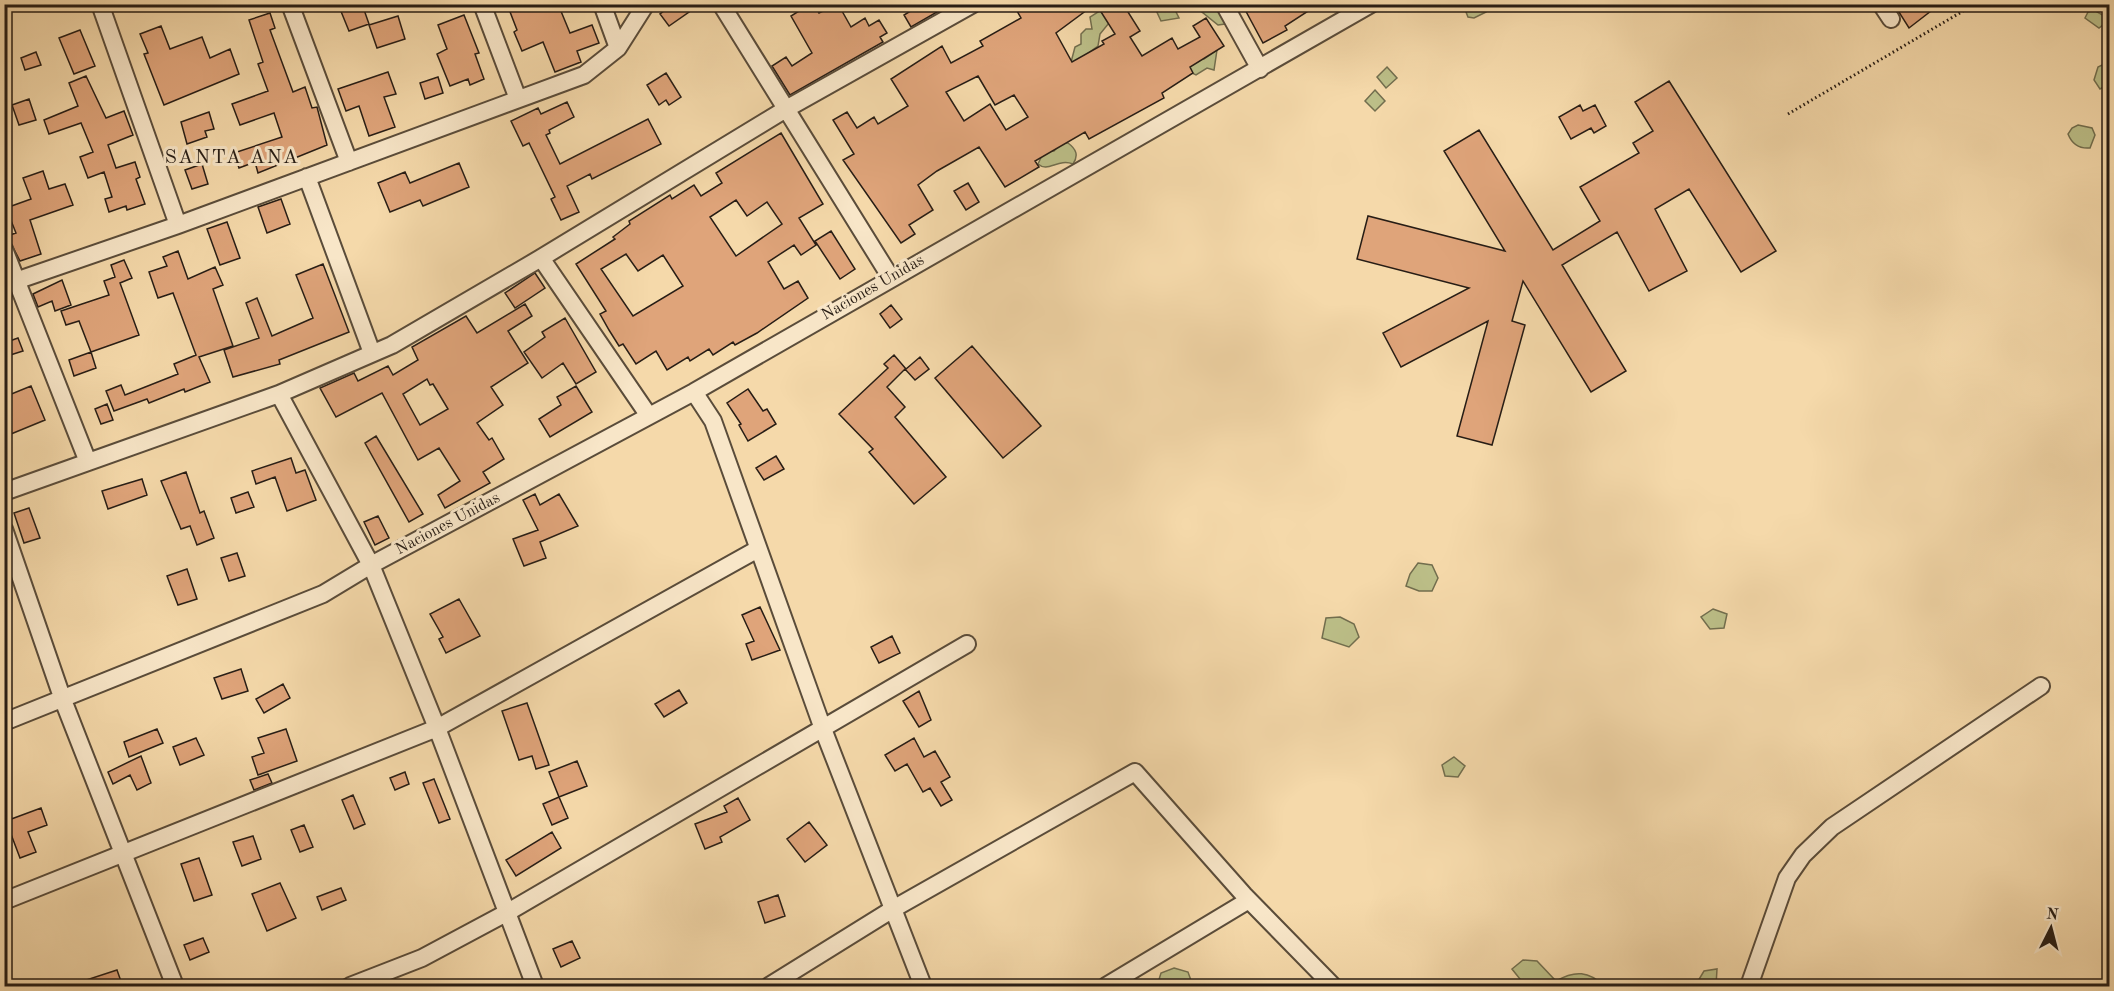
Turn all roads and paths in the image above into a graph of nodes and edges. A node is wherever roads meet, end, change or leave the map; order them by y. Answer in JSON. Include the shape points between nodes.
{"nodes":[{"id":1,"x":100,"y":4,"type":"edge"},
{"id":2,"x":290,"y":4,"type":"edge"},
{"id":3,"x":482,"y":4,"type":"edge"},
{"id":4,"x":602,"y":4,"type":"edge"},
{"id":5,"x":646,"y":4,"type":"edge"},
{"id":6,"x":721,"y":4,"type":"edge"},
{"id":7,"x":973,"y":4,"type":"edge"},
{"id":8,"x":1224,"y":4,"type":"edge"},
{"id":9,"x":1371,"y":4,"type":"edge"},
{"id":10,"x":1975,"y":4,"type":"edge"},
{"id":11,"x":618,"y":48,"type":"junction"},
{"id":12,"x":1260,"y":69,"type":"junction"},
{"id":13,"x":518,"y":99,"type":"junction"},
{"id":14,"x":786,"y":109,"type":"junction"},
{"id":15,"x":1788,"y":114,"type":"dead end"},
{"id":16,"x":349,"y":162,"type":"junction"},
{"id":17,"x":307,"y":177,"type":"junction"},
{"id":18,"x":178,"y":225,"type":"junction"},
{"id":19,"x":4,"y":249,"type":"edge"},
{"id":20,"x":541,"y":258,"type":"junction"},
{"id":21,"x":891,"y":278,"type":"junction"},
{"id":22,"x":10,"y":283,"type":"edge"},
{"id":23,"x":372,"y":353,"type":"junction"},
{"id":24,"x":694,"y":392,"type":"junction"},
{"id":25,"x":279,"y":394,"type":"junction"},
{"id":26,"x":649,"y":416,"type":"junction"},
{"id":27,"x":88,"y":462,"type":"junction"},
{"id":28,"x":4,"y":492,"type":"edge"},
{"id":29,"x":4,"y":530,"type":"edge"},
{"id":30,"x":758,"y":549,"type":"junction"},
{"id":31,"x":371,"y":565,"type":"junction"},
{"id":32,"x":967,"y":644,"type":"dead end"},
{"id":33,"x":2041,"y":686,"type":"dead end"},
{"id":34,"x":63,"y":700,"type":"junction"},
{"id":35,"x":4,"y":722,"type":"edge"},
{"id":36,"x":437,"y":728,"type":"junction"},
{"id":37,"x":823,"y":729,"type":"junction"},
{"id":38,"x":123,"y":855,"type":"junction"},
{"id":39,"x":1249,"y":900,"type":"junction"},
{"id":40,"x":4,"y":901,"type":"edge"},
{"id":41,"x":893,"y":909,"type":"junction"},
{"id":42,"x":508,"y":912,"type":"junction"},
{"id":43,"x":175,"y":987,"type":"edge"},
{"id":44,"x":350,"y":987,"type":"edge"},
{"id":45,"x":535,"y":987,"type":"edge"},
{"id":46,"x":769,"y":987,"type":"edge"},
{"id":47,"x":923,"y":987,"type":"edge"},
{"id":48,"x":1106,"y":987,"type":"edge"},
{"id":49,"x":1333,"y":987,"type":"edge"},
{"id":50,"x":1749,"y":987,"type":"edge"}],
"edges":[{"from":1,"to":18,"type":"street"},
{"from":2,"to":16,"type":"street"},
{"from":3,"to":13,"type":"street"},
{"from":4,"to":11,"type":"street"},
{"from":5,"to":11,"type":"street"},
{"from":6,"to":14,"type":"street"},
{"from":7,"to":14,"type":"street"},
{"from":8,"to":12,"type":"street"},
{"from":9,"to":12,"type":"street","name":"Naciones Unidas"},
{"from":10,"to":15,"type":"path"},
{"from":11,"to":13,"type":"street","via":[[584,75]]},
{"from":12,"to":21,"type":"street","name":"Naciones Unidas"},
{"from":13,"to":16,"type":"street"},
{"from":14,"to":20,"type":"street"},
{"from":14,"to":21,"type":"street"},
{"from":16,"to":17,"type":"street"},
{"from":17,"to":18,"type":"street"},
{"from":17,"to":23,"type":"street"},
{"from":18,"to":22,"type":"street"},
{"from":19,"to":22,"type":"street"},
{"from":20,"to":23,"type":"street"},
{"from":20,"to":26,"type":"street"},
{"from":21,"to":24,"type":"street","name":"Naciones Unidas"},
{"from":22,"to":27,"type":"street"},
{"from":23,"to":25,"type":"street"},
{"from":24,"to":26,"type":"street","name":"Naciones Unidas"},
{"from":24,"to":30,"type":"street","via":[[713,421]]},
{"from":25,"to":27,"type":"street"},
{"from":25,"to":31,"type":"street"},
{"from":26,"to":31,"type":"street","name":"Naciones Unidas"},
{"from":27,"to":28,"type":"street"},
{"from":29,"to":34,"type":"street"},
{"from":30,"to":36,"type":"street"},
{"from":30,"to":37,"type":"street"},
{"from":31,"to":34,"type":"street","name":"Naciones Unidas","via":[[323,594]]},
{"from":31,"to":36,"type":"street"},
{"from":32,"to":37,"type":"street"},
{"from":33,"to":50,"type":"street","via":[[1832,827],[1803,855],[1787,878]]},
{"from":34,"to":35,"type":"street","name":"Naciones Unidas"},
{"from":34,"to":38,"type":"street"},
{"from":36,"to":38,"type":"street"},
{"from":36,"to":42,"type":"street"},
{"from":37,"to":41,"type":"street"},
{"from":37,"to":42,"type":"street"},
{"from":38,"to":40,"type":"street"},
{"from":38,"to":43,"type":"street"},
{"from":39,"to":41,"type":"street","via":[[1135,772]]},
{"from":39,"to":48,"type":"street"},
{"from":39,"to":49,"type":"street"},
{"from":41,"to":46,"type":"street"},
{"from":41,"to":47,"type":"street"},
{"from":42,"to":44,"type":"street","via":[[422,958]]},
{"from":42,"to":45,"type":"street"}]}
